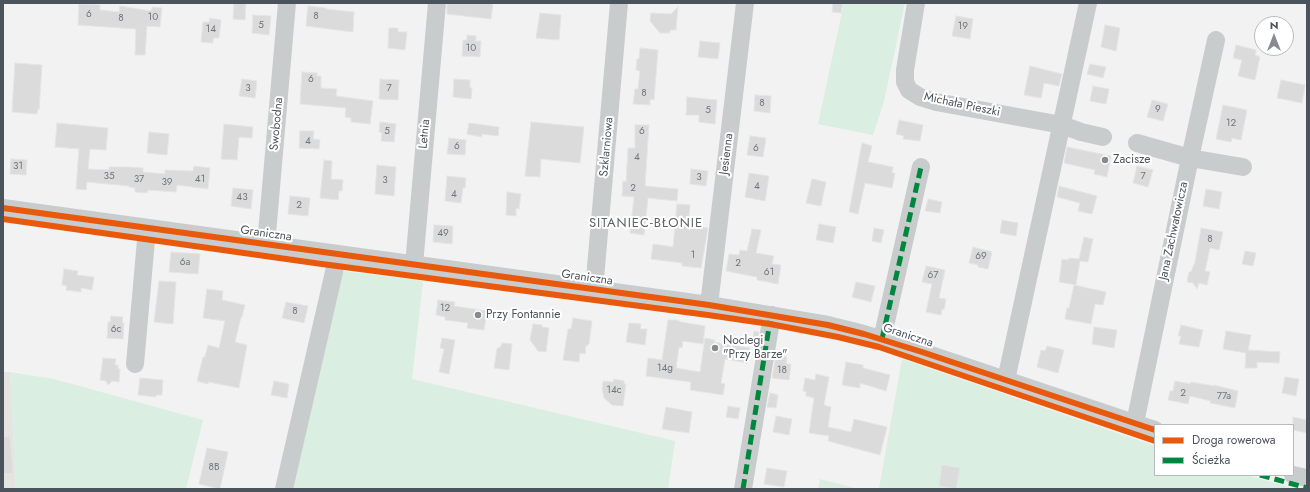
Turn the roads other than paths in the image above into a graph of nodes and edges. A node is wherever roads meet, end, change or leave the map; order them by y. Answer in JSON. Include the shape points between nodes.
{"nodes":[{"id":1,"x":287,"y":3,"type":"edge"},
{"id":2,"x":437,"y":3,"type":"edge"},
{"id":3,"x":619,"y":3,"type":"edge"},
{"id":4,"x":745,"y":3,"type":"edge"},
{"id":5,"x":916,"y":3,"type":"edge"},
{"id":6,"x":1088,"y":3,"type":"edge"},
{"id":7,"x":1216,"y":40,"type":"dead end"},
{"id":8,"x":1062,"y":125,"type":"junction"},
{"id":9,"x":1104,"y":137,"type":"dead end"},
{"id":10,"x":1137,"y":143,"type":"dead end"},
{"id":11,"x":1190,"y":158,"type":"junction"},
{"id":12,"x":921,"y":167,"type":"dead end"},
{"id":13,"x":1243,"y":167,"type":"dead end"},
{"id":14,"x":3,"y":208,"type":"edge"},
{"id":15,"x":147,"y":229,"type":"junction"},
{"id":16,"x":266,"y":245,"type":"junction"},
{"id":17,"x":337,"y":255,"type":"junction"},
{"id":18,"x":414,"y":265,"type":"junction"},
{"id":19,"x":594,"y":290,"type":"junction"},
{"id":20,"x":709,"y":305,"type":"junction"},
{"id":21,"x":772,"y":315,"type":"junction"},
{"id":22,"x":882,"y":339,"type":"junction"},
{"id":23,"x":135,"y":364,"type":"dead end"},
{"id":24,"x":1006,"y":380,"type":"junction"},
{"id":25,"x":1135,"y":423,"type":"junction"},
{"id":26,"x":1154,"y":430,"type":"edge"},
{"id":27,"x":1294,"y":475,"type":"edge"},
{"id":28,"x":1307,"y":478,"type":"edge"},
{"id":29,"x":284,"y":489,"type":"edge"},
{"id":30,"x":743,"y":489,"type":"edge"}],
"edges":[{"from":1,"to":16,"type":"street","name":"Swobodna"},
{"from":2,"to":18,"type":"street","name":"Letnia"},
{"from":3,"to":19,"type":"street","name":"Szklarniowa"},
{"from":4,"to":20,"type":"street","name":"Jesienna"},
{"from":5,"to":8,"type":"street","name":"Michała Pieszki","via":[[905,70],[905,82],[909,90],[936,102]]},
{"from":6,"to":8,"type":"street"},
{"from":7,"to":11,"type":"street","name":"Jana Zachwatowicza"},
{"from":8,"to":9,"type":"street","name":"Michała Pieszki"},
{"from":8,"to":24,"type":"street"},
{"from":10,"to":11,"type":"street"},
{"from":11,"to":13,"type":"street"},
{"from":11,"to":25,"type":"street","name":"Jana Zachwatowicza"},
{"from":12,"to":22,"type":"street"},
{"from":14,"to":15,"type":"street","name":"Graniczna"},
{"from":15,"to":16,"type":"street","name":"Graniczna"},
{"from":15,"to":23,"type":"street"},
{"from":16,"to":17,"type":"street","name":"Graniczna"},
{"from":17,"to":18,"type":"street","name":"Graniczna"},
{"from":17,"to":29,"type":"street"},
{"from":18,"to":19,"type":"street","name":"Graniczna"},
{"from":19,"to":20,"type":"street","name":"Graniczna"},
{"from":20,"to":21,"type":"street","name":"Graniczna"},
{"from":21,"to":22,"type":"street","name":"Graniczna","via":[[847,329]]},
{"from":21,"to":30,"type":"street"},
{"from":22,"to":24,"type":"street","name":"Graniczna"},
{"from":24,"to":25,"type":"street","name":"Graniczna"},
{"from":25,"to":26,"type":"street","name":"Graniczna"},
{"from":27,"to":28,"type":"street"}]}
